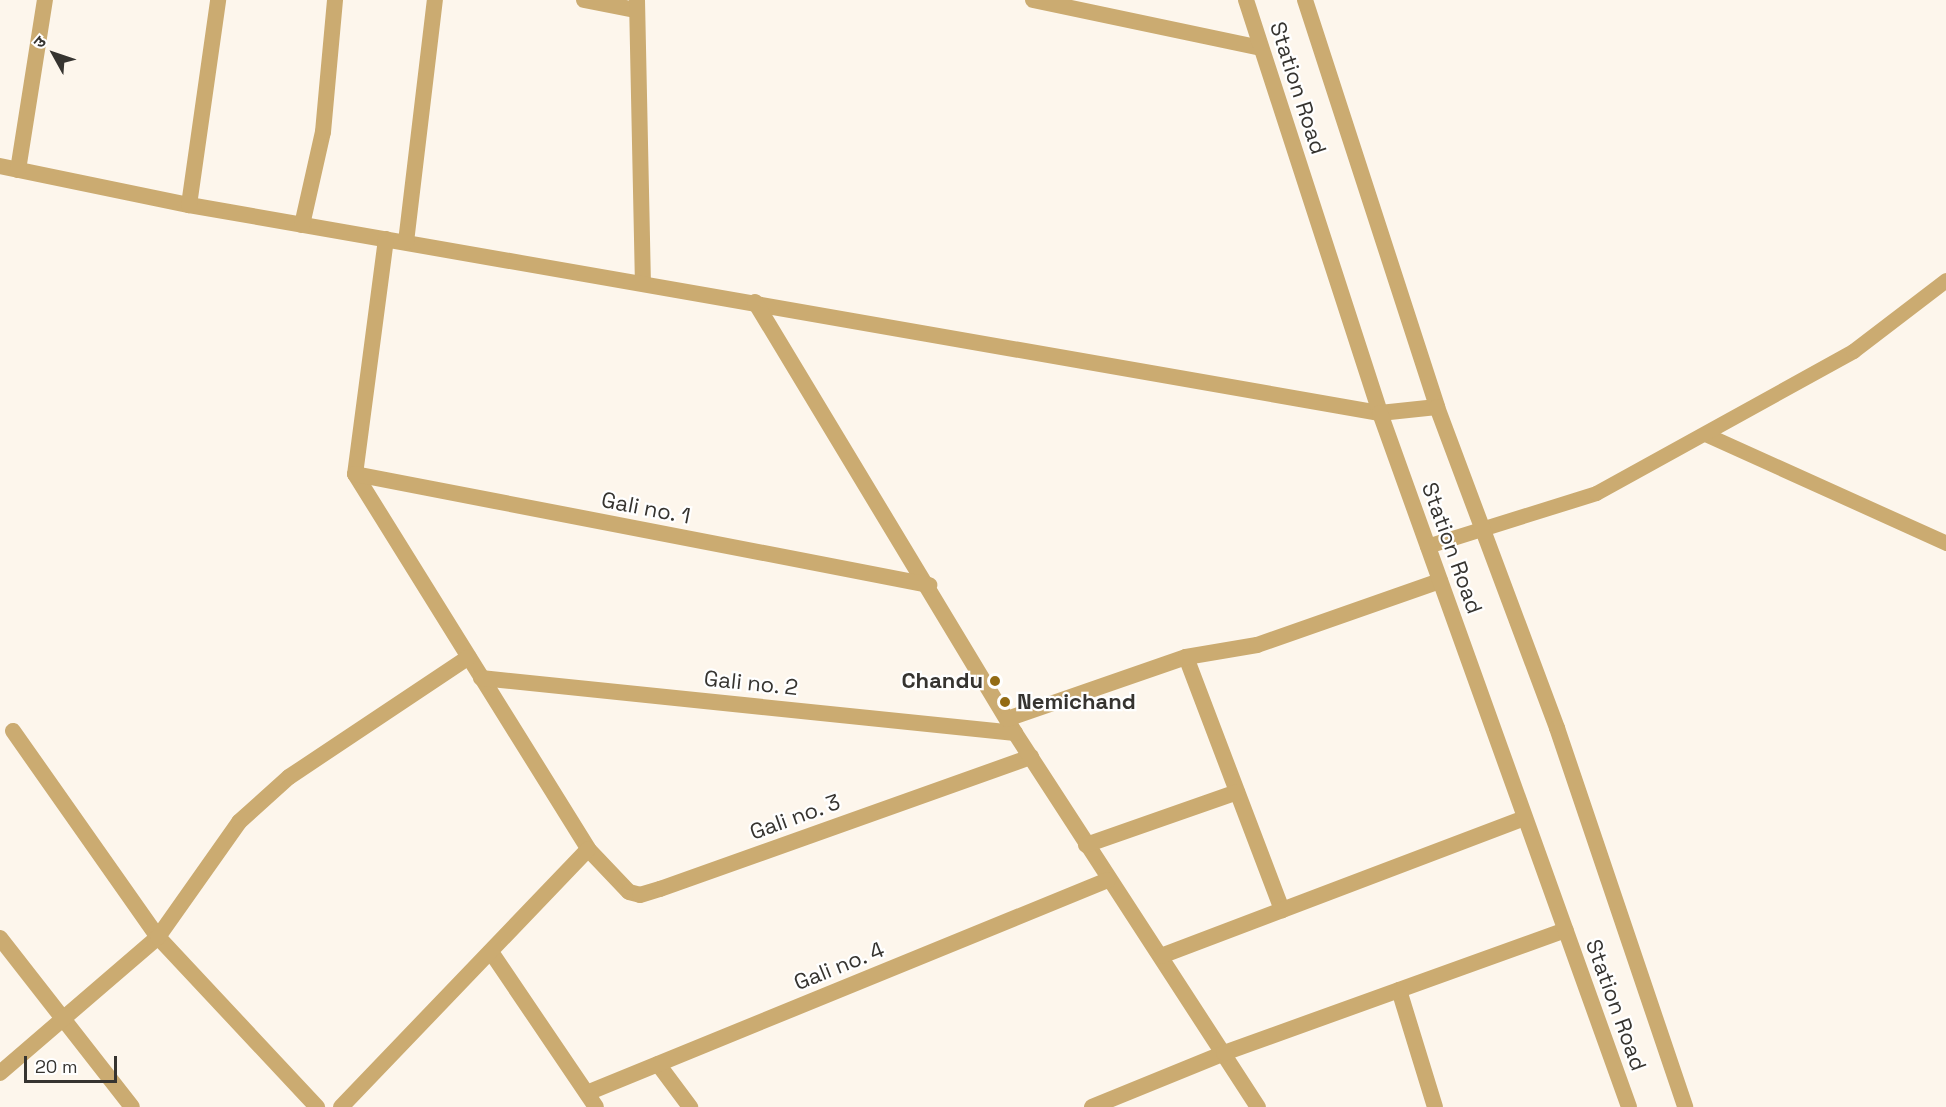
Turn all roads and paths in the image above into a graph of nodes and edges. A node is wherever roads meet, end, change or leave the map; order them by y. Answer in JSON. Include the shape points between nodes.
{"nodes":[{"id":1,"x":45,"y":0,"type":"edge"},
{"id":2,"x":218,"y":0,"type":"edge"},
{"id":3,"x":335,"y":0,"type":"edge"},
{"id":4,"x":435,"y":0,"type":"edge"},
{"id":5,"x":584,"y":0,"type":"edge"},
{"id":6,"x":1033,"y":0,"type":"edge"},
{"id":7,"x":1246,"y":0,"type":"edge"},
{"id":8,"x":1305,"y":0,"type":"edge"},
{"id":9,"x":637,"y":5,"type":"edge"},
{"id":10,"x":1261,"y":48,"type":"junction"},
{"id":11,"x":0,"y":166,"type":"edge"},
{"id":12,"x":18,"y":170,"type":"junction"},
{"id":13,"x":189,"y":205,"type":"junction"},
{"id":14,"x":302,"y":225,"type":"junction"},
{"id":15,"x":386,"y":238,"type":"junction"},
{"id":16,"x":406,"y":242,"type":"junction"},
{"id":17,"x":1946,"y":280,"type":"edge"},
{"id":18,"x":644,"y":282,"type":"junction"},
{"id":19,"x":755,"y":302,"type":"junction"},
{"id":20,"x":1437,"y":407,"type":"junction"},
{"id":21,"x":1380,"y":413,"type":"junction"},
{"id":22,"x":1705,"y":434,"type":"junction"},
{"id":23,"x":355,"y":474,"type":"junction"},
{"id":24,"x":1482,"y":527,"type":"junction"},
{"id":25,"x":1946,"y":543,"type":"edge"},
{"id":26,"x":1427,"y":546,"type":"junction"},
{"id":27,"x":1440,"y":581,"type":"junction"},
{"id":28,"x":929,"y":585,"type":"junction"},
{"id":29,"x":469,"y":657,"type":"junction"},
{"id":30,"x":1186,"y":657,"type":"junction"},
{"id":31,"x":481,"y":678,"type":"junction"},
{"id":32,"x":1011,"y":726,"type":"junction"},
{"id":33,"x":13,"y":731,"type":"dead end"},
{"id":34,"x":1031,"y":757,"type":"junction"},
{"id":35,"x":1237,"y":792,"type":"junction"},
{"id":36,"x":1525,"y":818,"type":"junction"},
{"id":37,"x":1086,"y":845,"type":"junction"},
{"id":38,"x":588,"y":849,"type":"junction"},
{"id":39,"x":1108,"y":880,"type":"junction"},
{"id":40,"x":1282,"y":910,"type":"junction"},
{"id":41,"x":1565,"y":930,"type":"junction"},
{"id":42,"x":158,"y":937,"type":"junction"},
{"id":43,"x":0,"y":938,"type":"edge"},
{"id":44,"x":490,"y":952,"type":"junction"},
{"id":45,"x":1161,"y":956,"type":"junction"},
{"id":46,"x":1399,"y":990,"type":"junction"},
{"id":47,"x":65,"y":1021,"type":"junction"},
{"id":48,"x":1224,"y":1053,"type":"junction"},
{"id":49,"x":658,"y":1064,"type":"junction"},
{"id":50,"x":0,"y":1073,"type":"edge"},
{"id":51,"x":591,"y":1100,"type":"edge"},
{"id":52,"x":132,"y":1107,"type":"edge"},
{"id":53,"x":317,"y":1107,"type":"edge"},
{"id":54,"x":340,"y":1107,"type":"edge"},
{"id":55,"x":690,"y":1107,"type":"edge"},
{"id":56,"x":1092,"y":1107,"type":"edge"},
{"id":57,"x":1258,"y":1107,"type":"edge"},
{"id":58,"x":1435,"y":1107,"type":"edge"},
{"id":59,"x":1629,"y":1107,"type":"edge"},
{"id":60,"x":1685,"y":1107,"type":"edge"}],
"edges":[{"from":1,"to":12,"type":"street"},
{"from":2,"to":13,"type":"street"},
{"from":3,"to":14,"type":"street","via":[[323,132]]},
{"from":4,"to":16,"type":"street"},
{"from":5,"to":9,"type":"street"},
{"from":6,"to":10,"type":"street"},
{"from":7,"to":10,"type":"street","name":"Station Road"},
{"from":8,"to":20,"type":"street","name":"Station Road"},
{"from":9,"to":18,"type":"street"},
{"from":10,"to":21,"type":"street","name":"Station Road"},
{"from":11,"to":12,"type":"street"},
{"from":12,"to":13,"type":"street"},
{"from":13,"to":14,"type":"street"},
{"from":14,"to":15,"type":"street"},
{"from":15,"to":16,"type":"street"},
{"from":15,"to":23,"type":"street"},
{"from":16,"to":18,"type":"street"},
{"from":17,"to":22,"type":"lane","via":[[1853,351]]},
{"from":18,"to":19,"type":"street"},
{"from":19,"to":21,"type":"street"},
{"from":19,"to":28,"type":"street"},
{"from":20,"to":21,"type":"street"},
{"from":20,"to":24,"type":"street","name":"Station Road"},
{"from":21,"to":26,"type":"street","name":"Station Road"},
{"from":22,"to":24,"type":"lane","via":[[1596,494]]},
{"from":22,"to":25,"type":"lane"},
{"from":23,"to":28,"type":"street","name":"Gali no. 1"},
{"from":23,"to":29,"type":"street","name":"Gali no. 3"},
{"from":24,"to":26,"type":"lane"},
{"from":24,"to":60,"type":"street","name":"Station Road","via":[[1557,728]]},
{"from":26,"to":27,"type":"street","name":"Station Road"},
{"from":27,"to":30,"type":"street","via":[[1257,645]]},
{"from":27,"to":36,"type":"street","name":"Station Road"},
{"from":28,"to":32,"type":"street"},
{"from":29,"to":31,"type":"street","name":"Gali no. 3"},
{"from":29,"to":42,"type":"street","via":[[290,777],[239,822]]},
{"from":30,"to":32,"type":"street"},
{"from":30,"to":35,"type":"street"},
{"from":31,"to":32,"type":"street","name":"Gali no. 2"},
{"from":31,"to":38,"type":"street","name":"Gali no. 3"},
{"from":32,"to":34,"type":"street"},
{"from":33,"to":42,"type":"street"},
{"from":34,"to":37,"type":"street"},
{"from":34,"to":38,"type":"street","name":"Gali no. 3","via":[[640,895],[616,881]]},
{"from":35,"to":37,"type":"street"},
{"from":35,"to":40,"type":"street"},
{"from":36,"to":40,"type":"street"},
{"from":36,"to":41,"type":"street","name":"Station Road"},
{"from":37,"to":39,"type":"street"},
{"from":38,"to":44,"type":"street"},
{"from":39,"to":45,"type":"street"},
{"from":39,"to":49,"type":"street","name":"Gali no. 4"},
{"from":40,"to":45,"type":"street"},
{"from":41,"to":46,"type":"street"},
{"from":41,"to":59,"type":"street","name":"Station Road"},
{"from":42,"to":47,"type":"street"},
{"from":42,"to":53,"type":"street"},
{"from":43,"to":47,"type":"street"},
{"from":44,"to":51,"type":"street"},
{"from":44,"to":54,"type":"street"},
{"from":45,"to":48,"type":"street"},
{"from":46,"to":48,"type":"street"},
{"from":46,"to":58,"type":"street"},
{"from":47,"to":50,"type":"street"},
{"from":47,"to":52,"type":"street"},
{"from":48,"to":56,"type":"street"},
{"from":48,"to":57,"type":"street"},
{"from":49,"to":51,"type":"street","name":"Gali no. 4"},
{"from":49,"to":55,"type":"street"}]}
